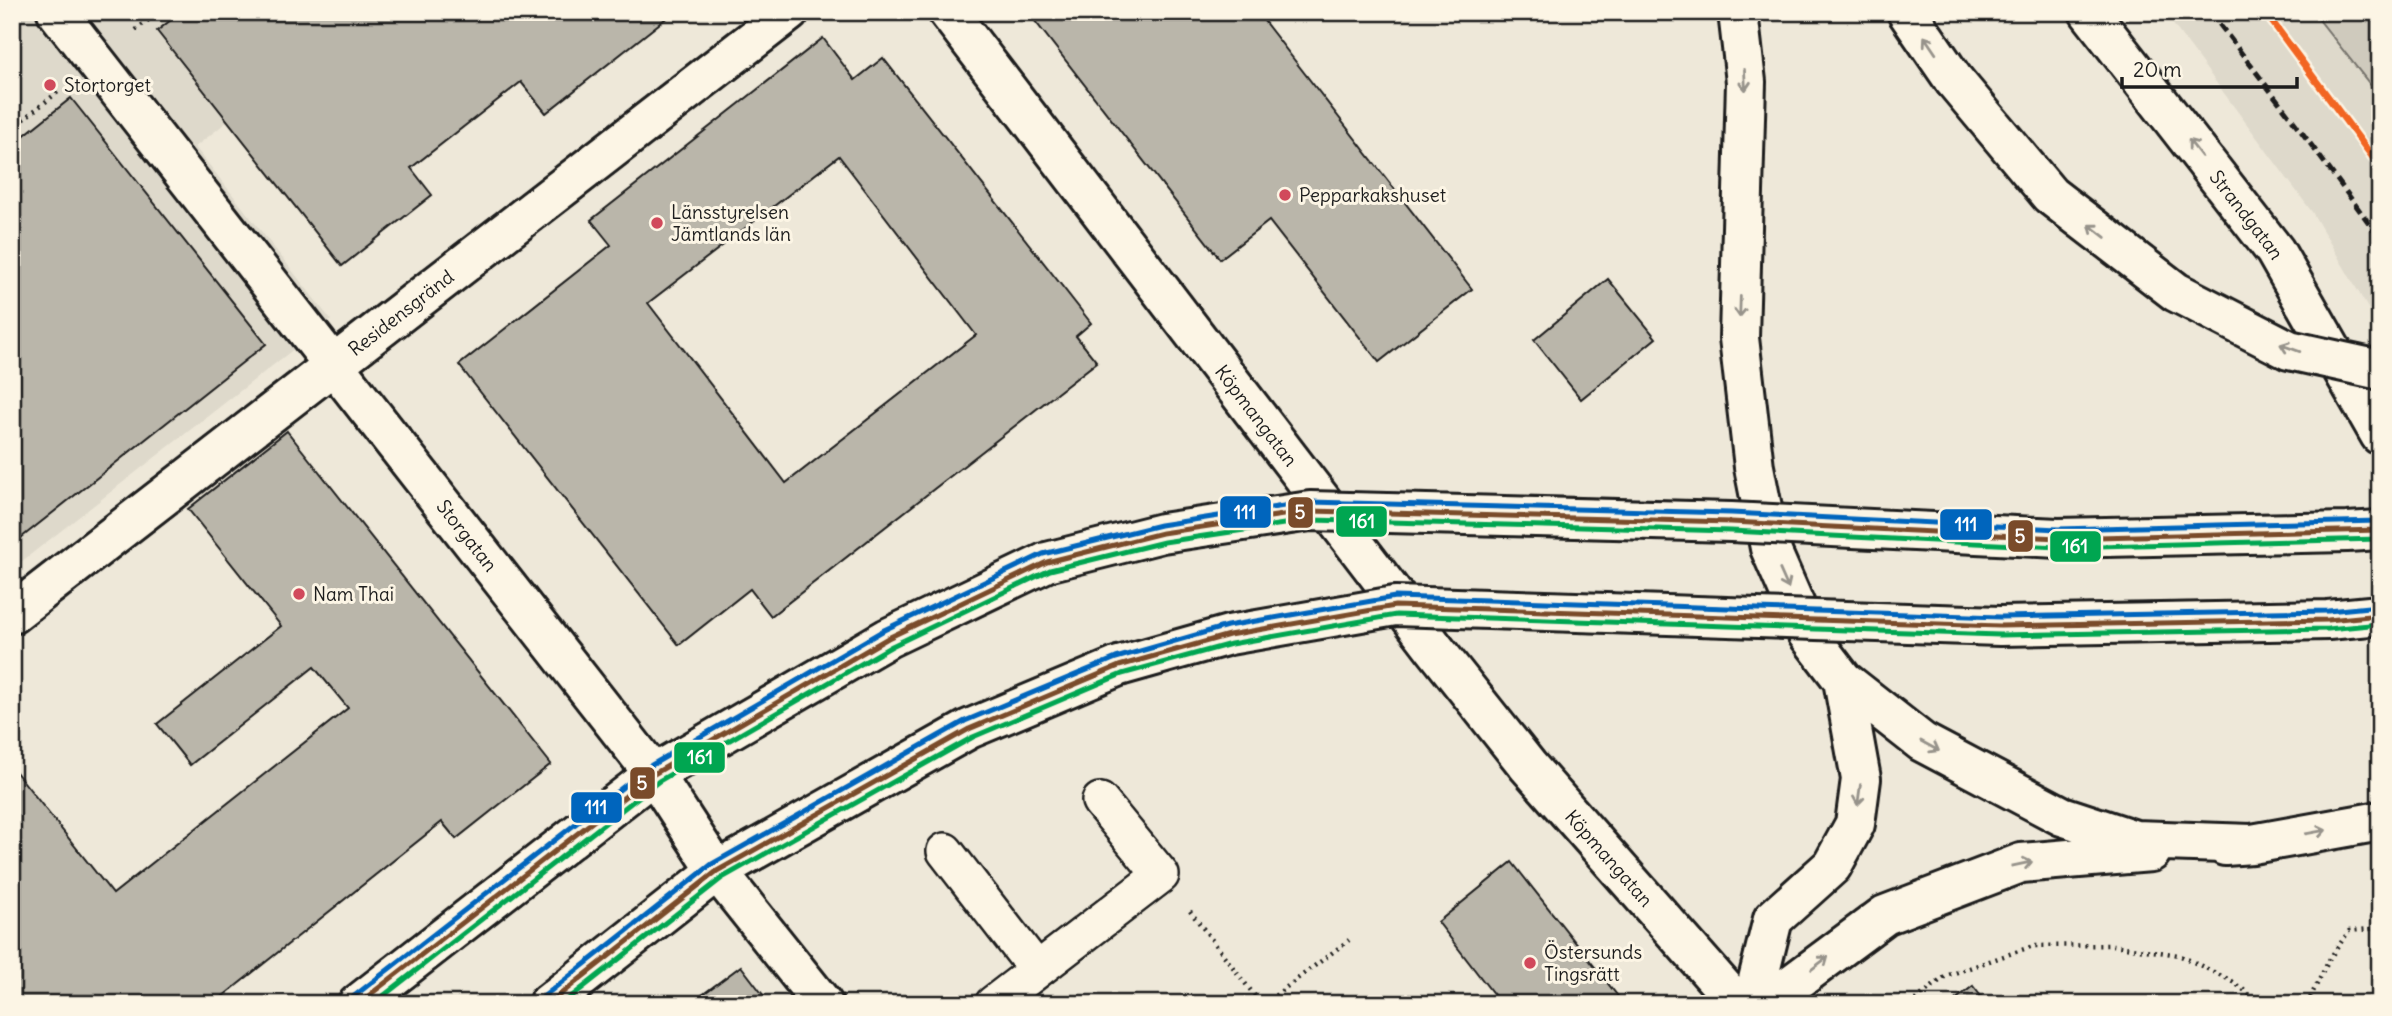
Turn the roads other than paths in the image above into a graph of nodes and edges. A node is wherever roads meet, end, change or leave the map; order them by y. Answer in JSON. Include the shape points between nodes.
{"nodes":[{"id":1,"x":57,"y":12,"type":"edge"},
{"id":2,"x":789,"y":12,"type":"edge"},
{"id":3,"x":948,"y":12,"type":"edge"},
{"id":4,"x":1738,"y":12,"type":"edge"},
{"id":5,"x":1908,"y":12,"type":"edge"},
{"id":6,"x":2089,"y":12,"type":"edge"},
{"id":7,"x":335,"y":365,"type":"junction"},
{"id":8,"x":2380,"y":370,"type":"edge"},
{"id":9,"x":2380,"y":435,"type":"edge"},
{"id":10,"x":2380,"y":530,"type":"edge"},
{"id":11,"x":12,"y":614,"type":"edge"},
{"id":12,"x":2380,"y":615,"type":"edge"},
{"id":13,"x":1843,"y":680,"type":"junction"},
{"id":14,"x":654,"y":774,"type":"junction"},
{"id":15,"x":1100,"y":801,"type":"dead end"},
{"id":16,"x":2380,"y":821,"type":"edge"},
{"id":17,"x":2252,"y":844,"type":"junction"},
{"id":18,"x":946,"y":851,"type":"dead end"},
{"id":19,"x":717,"y":871,"type":"junction"},
{"id":20,"x":1037,"y":970,"type":"junction"},
{"id":21,"x":358,"y":1004,"type":"edge"},
{"id":22,"x":548,"y":1004,"type":"edge"},
{"id":23,"x":823,"y":1004,"type":"edge"},
{"id":24,"x":993,"y":1004,"type":"edge"},
{"id":25,"x":1738,"y":1004,"type":"edge"},
{"id":26,"x":1752,"y":1004,"type":"edge"},
{"id":27,"x":1765,"y":1004,"type":"edge"}],
"edges":[{"from":1,"to":7,"type":"main road","name":"Storgatan"},
{"from":2,"to":7,"type":"main road","name":"Residensgränd"},
{"from":3,"to":25,"type":"main road","name":"Köpmangatan","via":[[1434,649],[1528,766]]},
{"from":4,"to":13,"type":"main road","one_way":true,"via":[[1746,82],[1739,338],[1754,467],[1770,548],[1807,633]]},
{"from":8,"to":5,"type":"main road","one_way":true,"bridge":true,"via":[[2288,350],[2176,292],[2050,195],[1953,79]]},
{"from":9,"to":6,"type":"main road","name":"Strandgatan","one_way":true,"via":[[2274,251]]},
{"from":7,"to":11,"type":"main road","name":"Residensgränd"},
{"from":7,"to":14,"type":"main road","name":"Storgatan"},
{"from":10,"to":14,"type":"main road","bridge":true,"via":[[2058,538],[1731,522],[1310,511],[1162,533],[1047,562],[888,638]]},
{"from":12,"to":19,"type":"main road","bridge":true,"via":[[2328,621],[2000,626],[1395,606],[1229,635],[1119,666],[969,729]]},
{"from":13,"to":17,"type":"main road","one_way":true,"via":[[1922,742],[2062,816],[2135,840]]},
{"from":13,"to":26,"type":"main road","one_way":true,"via":[[1861,779],[1855,824],[1832,866],[1773,919]]},
{"from":14,"to":19,"type":"main road","name":"Storgatan"},
{"from":14,"to":21,"type":"main road"},
{"from":15,"to":20,"type":"lane","via":[[1161,875]]},
{"from":17,"to":16,"type":"main road","one_way":true},
{"from":27,"to":17,"type":"main road","one_way":true,"via":[[1885,915],[2021,863]]},
{"from":18,"to":20,"type":"lane"},
{"from":19,"to":22,"type":"main road"},
{"from":19,"to":23,"type":"main road","name":"Storgatan"},
{"from":20,"to":24,"type":"lane"}]}
